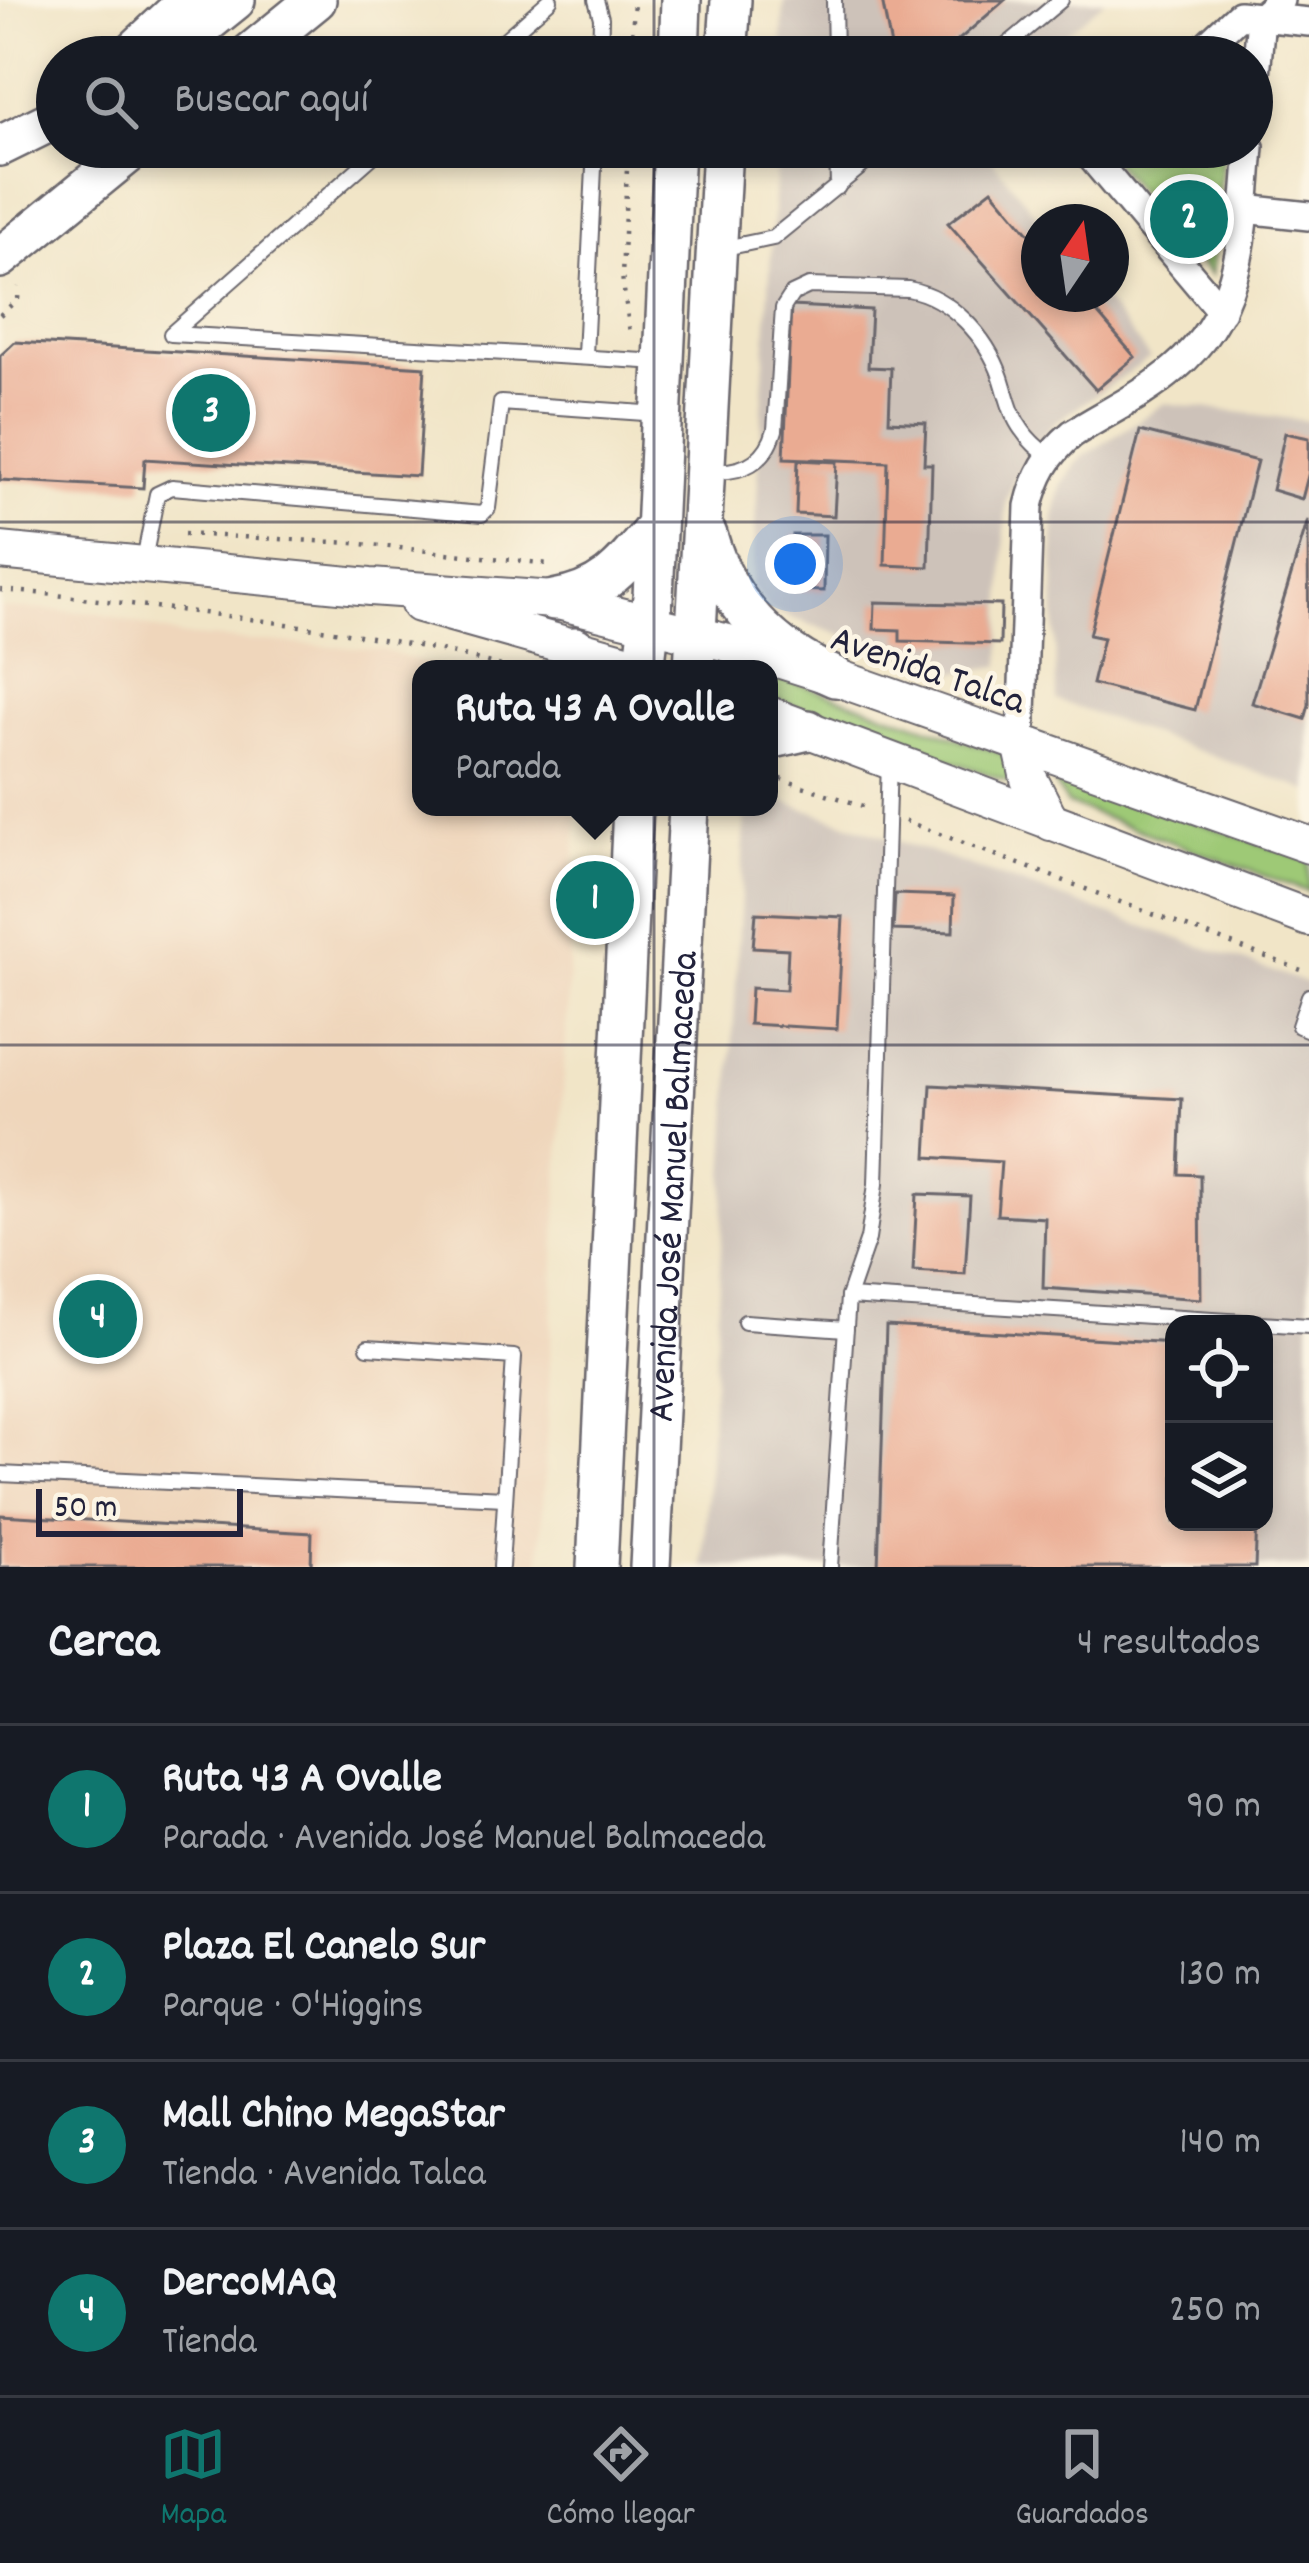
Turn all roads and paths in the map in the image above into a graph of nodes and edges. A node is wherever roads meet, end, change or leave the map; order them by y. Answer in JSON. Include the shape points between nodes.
{"nodes":[{"id":1,"x":189,"y":0,"type":"edge"},
{"id":2,"x":235,"y":0,"type":"edge"},
{"id":3,"x":316,"y":0,"type":"edge"},
{"id":4,"x":550,"y":0,"type":"edge"},
{"id":5,"x":596,"y":0,"type":"edge"},
{"id":6,"x":634,"y":0,"type":"edge"},
{"id":7,"x":681,"y":0,"type":"edge"},
{"id":8,"x":731,"y":0,"type":"edge"},
{"id":9,"x":834,"y":0,"type":"edge"},
{"id":10,"x":1061,"y":0,"type":"edge"},
{"id":11,"x":1270,"y":9,"type":"edge"},
{"id":12,"x":1309,"y":22,"type":"edge"},
{"id":13,"x":150,"y":36,"type":"edge"},
{"id":14,"x":190,"y":36,"type":"edge"},
{"id":15,"x":272,"y":36,"type":"edge"},
{"id":16,"x":509,"y":36,"type":"edge"},
{"id":17,"x":601,"y":36,"type":"edge"},
{"id":18,"x":633,"y":36,"type":"edge"},
{"id":19,"x":680,"y":36,"type":"edge"},
{"id":20,"x":729,"y":36,"type":"edge"},
{"id":21,"x":835,"y":36,"type":"edge"},
{"id":22,"x":1018,"y":36,"type":"edge"},
{"id":23,"x":1217,"y":36,"type":"edge"},
{"id":24,"x":36,"y":128,"type":"edge"},
{"id":25,"x":0,"y":146,"type":"edge"},
{"id":26,"x":110,"y":168,"type":"edge"},
{"id":27,"x":359,"y":168,"type":"edge"},
{"id":28,"x":594,"y":168,"type":"edge"},
{"id":29,"x":673,"y":168,"type":"edge"},
{"id":30,"x":721,"y":168,"type":"edge"},
{"id":31,"x":838,"y":168,"type":"edge"},
{"id":32,"x":860,"y":168,"type":"edge"},
{"id":33,"x":1105,"y":168,"type":"edge"},
{"id":34,"x":1248,"y":168,"type":"edge"},
{"id":35,"x":838,"y":187,"type":"junction"},
{"id":36,"x":1245,"y":209,"type":"junction"},
{"id":37,"x":1309,"y":216,"type":"edge"},
{"id":38,"x":716,"y":250,"type":"junction"},
{"id":39,"x":0,"y":258,"type":"edge"},
{"id":40,"x":1220,"y":311,"type":"junction"},
{"id":41,"x":585,"y":356,"type":"junction"},
{"id":42,"x":663,"y":362,"type":"junction"},
{"id":43,"x":661,"y":414,"type":"junction"},
{"id":44,"x":1049,"y":457,"type":"junction"},
{"id":45,"x":705,"y":470,"type":"junction"},
{"id":46,"x":703,"y":515,"type":"junction"},
{"id":47,"x":656,"y":527,"type":"junction"},
{"id":48,"x":146,"y":549,"type":"junction"},
{"id":49,"x":0,"y":551,"type":"edge"},
{"id":50,"x":606,"y":581,"type":"junction"},
{"id":51,"x":370,"y":587,"type":"junction"},
{"id":52,"x":0,"y":590,"type":"edge"},
{"id":53,"x":554,"y":600,"type":"junction"},
{"id":54,"x":648,"y":622,"type":"junction"},
{"id":55,"x":695,"y":652,"type":"edge"},
{"id":56,"x":586,"y":658,"type":"edge"},
{"id":57,"x":476,"y":660,"type":"edge"},
{"id":58,"x":646,"y":660,"type":"edge"},
{"id":59,"x":740,"y":660,"type":"edge"},
{"id":60,"x":778,"y":667,"type":"edge"},
{"id":61,"x":835,"y":677,"type":"junction"},
{"id":62,"x":778,"y":718,"type":"edge"},
{"id":63,"x":808,"y":730,"type":"junction"},
{"id":64,"x":778,"y":738,"type":"edge"},
{"id":65,"x":1021,"y":743,"type":"junction"},
{"id":66,"x":889,"y":761,"type":"junction"},
{"id":67,"x":778,"y":778,"type":"edge"},
{"id":68,"x":886,"y":814,"type":"junction"},
{"id":69,"x":633,"y":816,"type":"edge"},
{"id":70,"x":691,"y":817,"type":"edge"},
{"id":71,"x":1051,"y":822,"type":"junction"},
{"id":72,"x":1309,"y":845,"type":"edge"},
{"id":73,"x":1309,"y":918,"type":"edge"},
{"id":74,"x":1309,"y":973,"type":"edge"},
{"id":75,"x":1309,"y":996,"type":"edge"},
{"id":76,"x":1304,"y":1028,"type":"edge"},
{"id":77,"x":848,"y":1298,"type":"junction"},
{"id":78,"x":745,"y":1322,"type":"dead end"},
{"id":79,"x":1309,"y":1326,"type":"edge"},
{"id":80,"x":846,"y":1329,"type":"junction"},
{"id":81,"x":368,"y":1347,"type":"dead end"},
{"id":82,"x":0,"y":1474,"type":"edge"},
{"id":83,"x":505,"y":1498,"type":"junction"},
{"id":84,"x":501,"y":1567,"type":"edge"},
{"id":85,"x":597,"y":1567,"type":"edge"},
{"id":86,"x":650,"y":1567,"type":"edge"},
{"id":87,"x":830,"y":1567,"type":"edge"}],
"edges":[{"from":1,"to":13,"type":"main road"},
{"from":2,"to":14,"type":"main road"},
{"from":3,"to":15,"type":"main road"},
{"from":4,"to":16,"type":"lane"},
{"from":5,"to":17,"type":"lane"},
{"from":6,"to":18,"type":"path"},
{"from":7,"to":19,"type":"main road"},
{"from":8,"to":20,"type":"main road"},
{"from":9,"to":21,"type":"lane"},
{"from":10,"to":22,"type":"lane"},
{"from":11,"to":12,"type":"street"},
{"from":11,"to":23,"type":"street","via":[[1240,15]]},
{"from":24,"to":25,"type":"main road"},
{"from":26,"to":39,"type":"main road"},
{"from":27,"to":41,"type":"lane","via":[[171,334]]},
{"from":28,"to":41,"type":"lane"},
{"from":29,"to":42,"type":"main road"},
{"from":30,"to":38,"type":"main road"},
{"from":31,"to":35,"type":"lane"},
{"from":32,"to":35,"type":"lane"},
{"from":33,"to":40,"type":"street"},
{"from":34,"to":36,"type":"street"},
{"from":35,"to":38,"type":"lane","via":[[773,238]]},
{"from":36,"to":37,"type":"street"},
{"from":36,"to":40,"type":"street","via":[[1239,262]]},
{"from":38,"to":45,"type":"main road"},
{"from":40,"to":44,"type":"street","via":[[1171,373]]},
{"from":41,"to":42,"type":"lane"},
{"from":42,"to":43,"type":"main road"},
{"from":43,"to":47,"type":"main road"},
{"from":43,"to":48,"type":"lane","via":[[501,403],[482,514],[172,488],[157,494]]},
{"from":44,"to":45,"type":"lane","via":[[1022,431],[983,342],[943,302],[908,289],[809,286],[783,308],[769,446],[741,470]]},
{"from":44,"to":65,"type":"street","via":[[1029,506]]},
{"from":45,"to":46,"type":"main road"},
{"from":46,"to":55,"type":"main road"},
{"from":46,"to":61,"type":"main road","via":[[716,564],[742,608],[774,642]]},
{"from":47,"to":50,"type":"main road"},
{"from":47,"to":54,"type":"main road"},
{"from":48,"to":49,"type":"main road","name":"Avenida Talca"},
{"from":48,"to":50,"type":"path","via":[[375,545],[548,564]]},
{"from":48,"to":51,"type":"main road","name":"Avenida Talca"},
{"from":50,"to":53,"type":"main road"},
{"from":51,"to":53,"type":"main road","name":"Avenida Talca"},
{"from":51,"to":56,"type":"main road","name":"Avenida Talca"},
{"from":52,"to":57,"type":"path","via":[[308,626]]},
{"from":53,"to":54,"type":"main road","name":"Avenida Talca"},
{"from":54,"to":55,"type":"main road","name":"Avenida Talca"},
{"from":54,"to":58,"type":"main road"},
{"from":55,"to":59,"type":"main road","name":"Avenida Talca"},
{"from":60,"to":61,"type":"main road","name":"Avenida Talca"},
{"from":61,"to":65,"type":"main road","name":"Avenida Talca"},
{"from":62,"to":63,"type":"main road"},
{"from":63,"to":64,"type":"main road"},
{"from":63,"to":66,"type":"main road"},
{"from":65,"to":71,"type":"main road"},
{"from":65,"to":72,"type":"main road","name":"Avenida Talca"},
{"from":66,"to":68,"type":"lane"},
{"from":66,"to":71,"type":"main road"},
{"from":67,"to":68,"type":"path"},
{"from":68,"to":74,"type":"path"},
{"from":68,"to":77,"type":"lane","via":[[876,1184]]},
{"from":69,"to":85,"type":"main road","name":"Avenida José Manuel Balmaceda"},
{"from":70,"to":86,"type":"main road","name":"Avenida José Manuel Balmaceda"},
{"from":71,"to":73,"type":"main road"},
{"from":75,"to":76,"type":"lane"},
{"from":77,"to":79,"type":"lane"},
{"from":77,"to":80,"type":"lane"},
{"from":78,"to":80,"type":"lane"},
{"from":80,"to":87,"type":"lane"},
{"from":81,"to":83,"type":"lane","via":[[514,1357]]},
{"from":82,"to":83,"type":"lane"},
{"from":83,"to":84,"type":"lane"}]}
